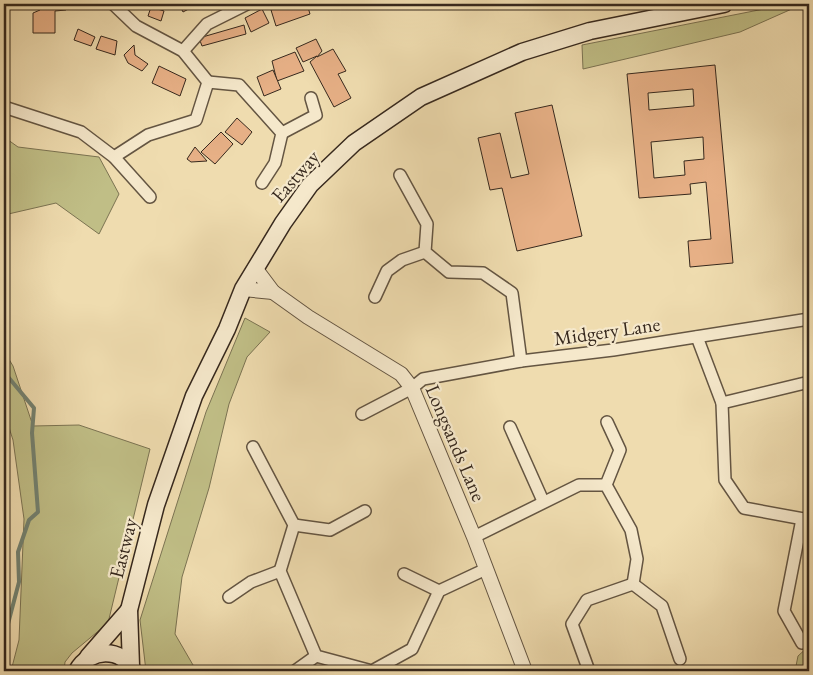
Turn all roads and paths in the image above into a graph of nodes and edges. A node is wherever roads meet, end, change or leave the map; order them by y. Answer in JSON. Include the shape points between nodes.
{"nodes":[{"id":1,"x":113,"y":4,"type":"edge"},
{"id":2,"x":247,"y":4,"type":"edge"},
{"id":3,"x":724,"y":4,"type":"edge"},
{"id":4,"x":183,"y":51,"type":"junction"},
{"id":5,"x":208,"y":82,"type":"junction"},
{"id":6,"x":311,"y":98,"type":"dead end"},
{"id":7,"x":4,"y":107,"type":"edge"},
{"id":8,"x":282,"y":133,"type":"junction"},
{"id":9,"x":114,"y":158,"type":"junction"},
{"id":10,"x":400,"y":175,"type":"dead end"},
{"id":11,"x":262,"y":183,"type":"dead end"},
{"id":12,"x":150,"y":197,"type":"dead end"},
{"id":13,"x":425,"y":252,"type":"junction"},
{"id":14,"x":255,"y":268,"type":"junction"},
{"id":15,"x":243,"y":289,"type":"junction"},
{"id":16,"x":272,"y":292,"type":"junction"},
{"id":17,"x":375,"y":297,"type":"dead end"},
{"id":18,"x":809,"y":319,"type":"edge"},
{"id":19,"x":697,"y":337,"type":"junction"},
{"id":20,"x":521,"y":361,"type":"junction"},
{"id":21,"x":809,"y":384,"type":"edge"},
{"id":22,"x":412,"y":388,"type":"junction"},
{"id":23,"x":722,"y":403,"type":"junction"},
{"id":24,"x":362,"y":414,"type":"dead end"},
{"id":25,"x":607,"y":422,"type":"dead end"},
{"id":26,"x":510,"y":427,"type":"dead end"},
{"id":27,"x":253,"y":446,"type":"dead end"},
{"id":28,"x":606,"y":485,"type":"junction"},
{"id":29,"x":543,"y":502,"type":"junction"},
{"id":30,"x":365,"y":511,"type":"dead end"},
{"id":31,"x":805,"y":520,"type":"edge"},
{"id":32,"x":294,"y":526,"type":"junction"},
{"id":33,"x":474,"y":537,"type":"junction"},
{"id":34,"x":486,"y":569,"type":"junction"},
{"id":35,"x":280,"y":571,"type":"junction"},
{"id":36,"x":404,"y":574,"type":"dead end"},
{"id":37,"x":633,"y":584,"type":"junction"},
{"id":38,"x":439,"y":591,"type":"junction"},
{"id":39,"x":229,"y":597,"type":"dead end"},
{"id":40,"x":129,"y":610,"type":"junction"},
{"id":41,"x":802,"y":643,"type":"dead end"},
{"id":42,"x":316,"y":656,"type":"junction"},
{"id":43,"x":680,"y":659,"type":"dead end"},
{"id":44,"x":82,"y":665,"type":"edge"},
{"id":45,"x":132,"y":669,"type":"edge"},
{"id":46,"x":295,"y":671,"type":"edge"},
{"id":47,"x":372,"y":671,"type":"edge"},
{"id":48,"x":525,"y":671,"type":"edge"},
{"id":49,"x":589,"y":671,"type":"edge"}],
"edges":[{"from":1,"to":4,"type":"street","via":[[136,26]]},
{"from":2,"to":4,"type":"street","via":[[207,24]]},
{"from":3,"to":14,"type":"main road","name":"Eastway","via":[[590,31],[522,52],[421,97],[354,143],[310,185]]},
{"from":4,"to":5,"type":"street"},
{"from":5,"to":8,"type":"street","via":[[239,85]]},
{"from":5,"to":9,"type":"street","via":[[196,120],[148,135]]},
{"from":6,"to":8,"type":"street","via":[[316,115]]},
{"from":7,"to":9,"type":"street","via":[[81,132]]},
{"from":8,"to":11,"type":"street","via":[[275,163]]},
{"from":9,"to":12,"type":"street"},
{"from":10,"to":13,"type":"street","via":[[427,224]]},
{"from":13,"to":17,"type":"street","via":[[402,260],[387,271]]},
{"from":13,"to":20,"type":"street","via":[[449,272],[483,273],[512,293]]},
{"from":14,"to":15,"type":"main road","name":"Eastway"},
{"from":14,"to":16,"type":"street","name":"Longsands Lane"},
{"from":15,"to":16,"type":"street","name":"Longsands Lane"},
{"from":15,"to":40,"type":"main road","name":"Eastway","via":[[187,414],[156,505]]},
{"from":16,"to":22,"type":"street","name":"Longsands Lane","via":[[401,374]]},
{"from":18,"to":19,"type":"street","name":"Midgery Lane"},
{"from":19,"to":20,"type":"street","name":"Midgery Lane"},
{"from":19,"to":23,"type":"street"},
{"from":20,"to":22,"type":"street","name":"Midgery Lane","via":[[423,379]]},
{"from":21,"to":23,"type":"street"},
{"from":22,"to":24,"type":"street","name":"Midgery Lane"},
{"from":22,"to":33,"type":"street","name":"Longsands Lane"},
{"from":23,"to":31,"type":"street","via":[[725,480],[734,494],[744,508]]},
{"from":25,"to":28,"type":"street","via":[[620,450]]},
{"from":26,"to":29,"type":"street"},
{"from":27,"to":32,"type":"street"},
{"from":28,"to":29,"type":"street","via":[[579,485]]},
{"from":28,"to":37,"type":"street","via":[[631,530],[637,559]]},
{"from":29,"to":33,"type":"street"},
{"from":30,"to":32,"type":"street","via":[[330,530]]},
{"from":31,"to":41,"type":"street","via":[[784,611]]},
{"from":32,"to":35,"type":"street"},
{"from":33,"to":34,"type":"street","name":"Longsands Lane"},
{"from":34,"to":38,"type":"street"},
{"from":34,"to":48,"type":"street","name":"Longsands Lane"},
{"from":35,"to":39,"type":"street","via":[[251,582]]},
{"from":35,"to":42,"type":"street"},
{"from":36,"to":38,"type":"street"},
{"from":37,"to":43,"type":"street","via":[[662,606]]},
{"from":37,"to":49,"type":"street","via":[[587,600],[572,624]]},
{"from":38,"to":47,"type":"street","via":[[412,650]]},
{"from":40,"to":44,"type":"main road","name":"Eastway"},
{"from":40,"to":45,"type":"main road","name":"Eastway"},
{"from":42,"to":46,"type":"street"},
{"from":42,"to":47,"type":"street"},
{"from":44,"to":45,"type":"main road","via":[[96,654],[106,653],[124,659]]}]}
